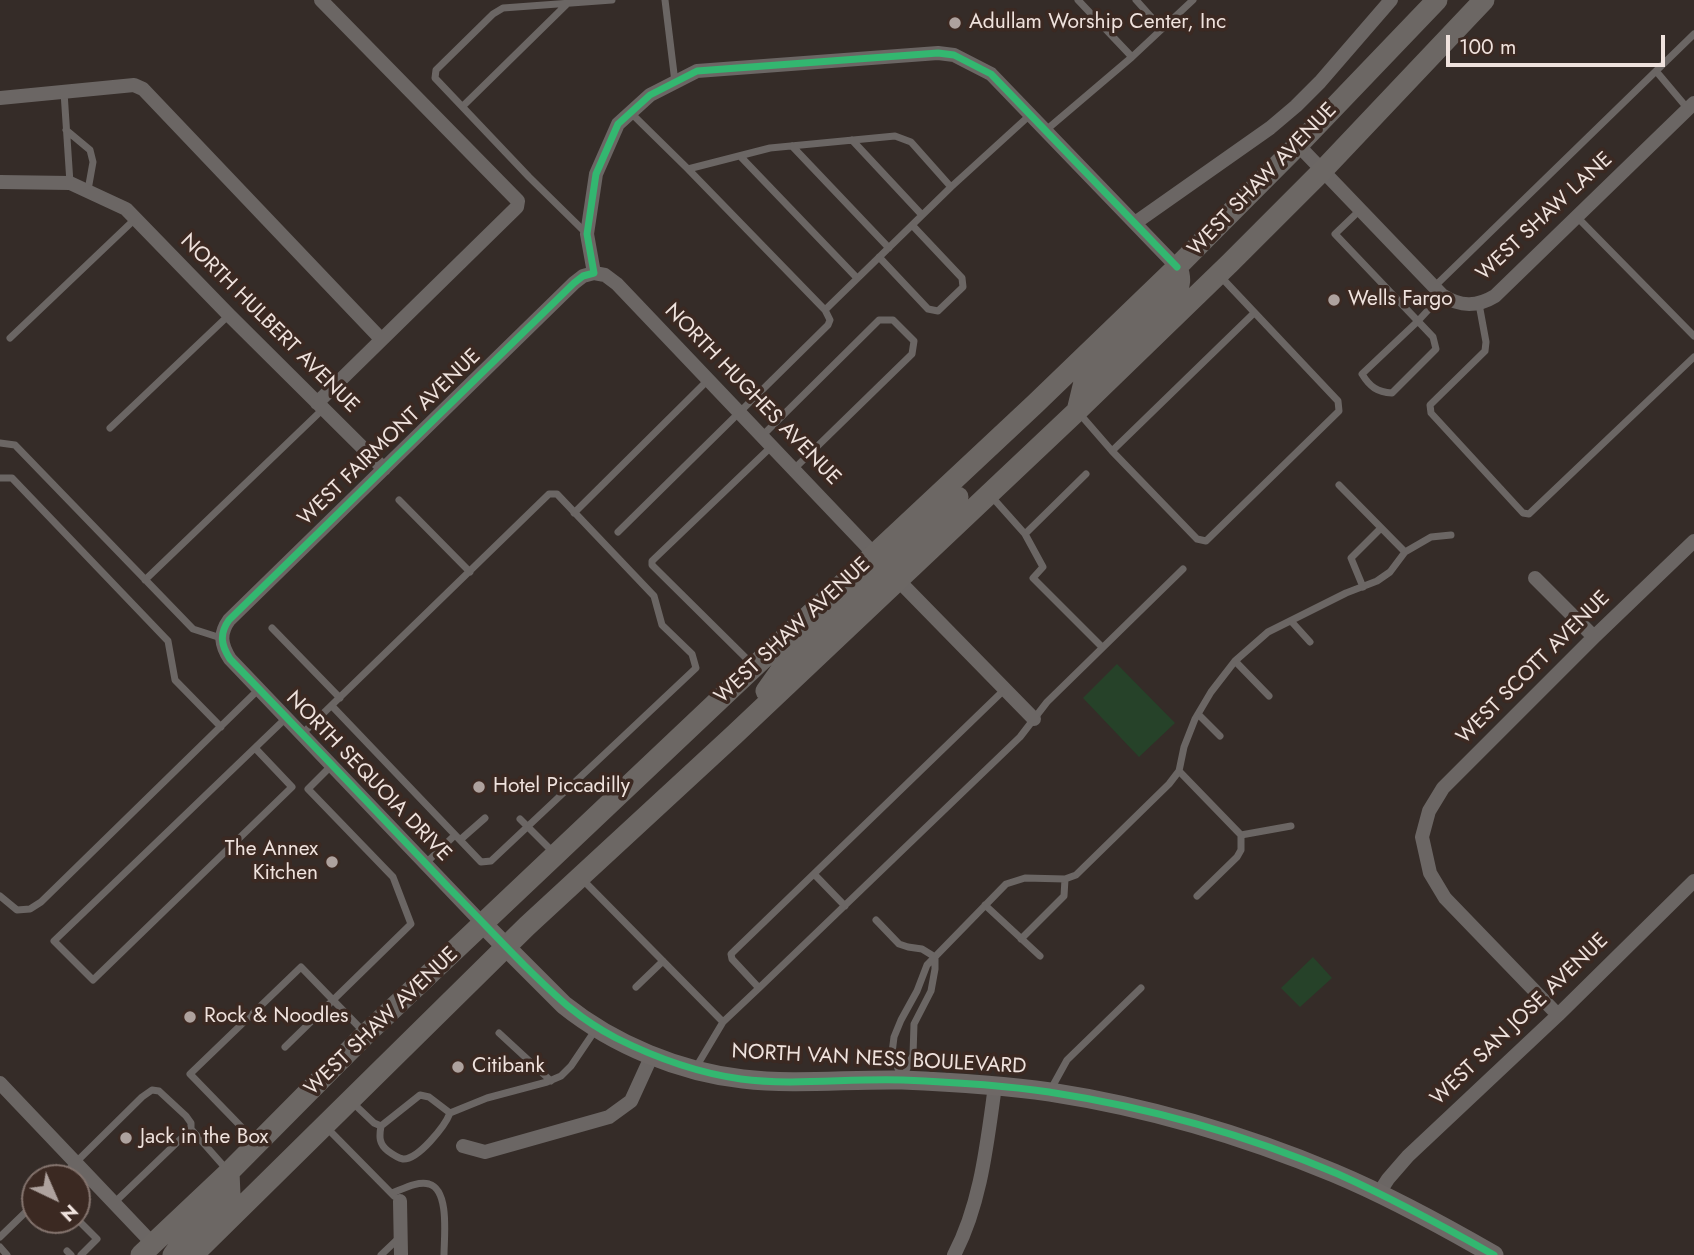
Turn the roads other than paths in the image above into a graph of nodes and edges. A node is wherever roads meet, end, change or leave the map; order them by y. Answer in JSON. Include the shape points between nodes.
{"nodes":[{"id":1,"x":321,"y":0,"type":"edge"},
{"id":2,"x":612,"y":0,"type":"edge"},
{"id":3,"x":665,"y":0,"type":"edge"},
{"id":4,"x":1078,"y":0,"type":"edge"},
{"id":5,"x":1136,"y":0,"type":"edge"},
{"id":6,"x":1193,"y":0,"type":"edge"},
{"id":7,"x":1391,"y":0,"type":"edge"},
{"id":8,"x":1437,"y":0,"type":"edge"},
{"id":9,"x":1484,"y":0,"type":"edge"},
{"id":10,"x":567,"y":3,"type":"junction"},
{"id":11,"x":1162,"y":29,"type":"junction"},
{"id":12,"x":1694,"y":34,"type":"edge"},
{"id":13,"x":1132,"y":57,"type":"junction"},
{"id":14,"x":1656,"y":71,"type":"junction"},
{"id":15,"x":675,"y":82,"type":"junction"},
{"id":16,"x":64,"y":92,"type":"junction"},
{"id":17,"x":0,"y":98,"type":"edge"},
{"id":18,"x":463,"y":106,"type":"junction"},
{"id":19,"x":1691,"y":106,"type":"edge"},
{"id":20,"x":630,"y":113,"type":"junction"},
{"id":21,"x":1030,"y":115,"type":"junction"},
{"id":22,"x":65,"y":130,"type":"junction"},
{"id":23,"x":1045,"y":131,"type":"junction"},
{"id":24,"x":852,"y":140,"type":"junction"},
{"id":25,"x":1298,"y":145,"type":"junction"},
{"id":26,"x":792,"y":146,"type":"junction"},
{"id":27,"x":740,"y":156,"type":"junction"},
{"id":28,"x":688,"y":169,"type":"junction"},
{"id":29,"x":1323,"y":170,"type":"junction"},
{"id":30,"x":0,"y":182,"type":"edge"},
{"id":31,"x":70,"y":183,"type":"junction"},
{"id":32,"x":951,"y":187,"type":"junction"},
{"id":33,"x":88,"y":191,"type":"junction"},
{"id":34,"x":1360,"y":209,"type":"junction"},
{"id":35,"x":130,"y":214,"type":"junction"},
{"id":36,"x":922,"y":215,"type":"junction"},
{"id":37,"x":1577,"y":217,"type":"junction"},
{"id":38,"x":1135,"y":223,"type":"junction"},
{"id":39,"x":912,"y":225,"type":"junction"},
{"id":40,"x":587,"y":234,"type":"junction"},
{"id":41,"x":889,"y":247,"type":"junction"},
{"id":42,"x":879,"y":257,"type":"junction"},
{"id":43,"x":1177,"y":267,"type":"junction"},
{"id":44,"x":594,"y":273,"type":"junction"},
{"id":45,"x":1218,"y":274,"type":"junction"},
{"id":46,"x":857,"y":278,"type":"junction"},
{"id":47,"x":1438,"y":291,"type":"junction"},
{"id":48,"x":1479,"y":304,"type":"junction"},
{"id":49,"x":825,"y":310,"type":"junction"},
{"id":50,"x":1254,"y":313,"type":"junction"},
{"id":51,"x":229,"y":315,"type":"junction"},
{"id":52,"x":1418,"y":321,"type":"junction"},
{"id":53,"x":1694,"y":336,"type":"edge"},
{"id":54,"x":10,"y":338,"type":"dead end"},
{"id":55,"x":382,"y":339,"type":"junction"},
{"id":56,"x":1694,"y":357,"type":"edge"},
{"id":57,"x":708,"y":380,"type":"junction"},
{"id":58,"x":1035,"y":404,"type":"junction"},
{"id":59,"x":321,"y":406,"type":"junction"},
{"id":60,"x":1077,"y":411,"type":"junction"},
{"id":61,"x":739,"y":412,"type":"junction"},
{"id":62,"x":110,"y":428,"type":"dead end"},
{"id":63,"x":767,"y":441,"type":"junction"},
{"id":64,"x":0,"y":443,"type":"edge"},
{"id":65,"x":1112,"y":451,"type":"junction"},
{"id":66,"x":384,"y":469,"type":"junction"},
{"id":67,"x":794,"y":469,"type":"junction"},
{"id":68,"x":1086,"y":474,"type":"dead end"},
{"id":69,"x":0,"y":478,"type":"edge"},
{"id":70,"x":1339,"y":485,"type":"dead end"},
{"id":71,"x":989,"y":494,"type":"junction"},
{"id":72,"x":399,"y":500,"type":"dead end"},
{"id":73,"x":574,"y":513,"type":"junction"},
{"id":74,"x":1381,"y":528,"type":"junction"},
{"id":75,"x":618,"y":532,"type":"dead end"},
{"id":76,"x":1025,"y":534,"type":"junction"},
{"id":77,"x":1451,"y":535,"type":"dead end"},
{"id":78,"x":1694,"y":541,"type":"edge"},
{"id":79,"x":1405,"y":552,"type":"junction"},
{"id":80,"x":875,"y":555,"type":"junction"},
{"id":81,"x":1183,"y":569,"type":"dead end"},
{"id":82,"x":470,"y":572,"type":"junction"},
{"id":83,"x":1535,"y":578,"type":"dead end"},
{"id":84,"x":145,"y":580,"type":"junction"},
{"id":85,"x":898,"y":580,"type":"junction"},
{"id":86,"x":1363,"y":587,"type":"junction"},
{"id":87,"x":1290,"y":621,"type":"junction"},
{"id":88,"x":272,"y":628,"type":"dead end"},
{"id":89,"x":1594,"y":637,"type":"junction"},
{"id":90,"x":221,"y":638,"type":"junction"},
{"id":91,"x":1310,"y":642,"type":"dead end"},
{"id":92,"x":1102,"y":647,"type":"junction"},
{"id":93,"x":1235,"y":661,"type":"junction"},
{"id":94,"x":754,"y":667,"type":"junction"},
{"id":95,"x":259,"y":688,"type":"junction"},
{"id":96,"x":1004,"y":690,"type":"junction"},
{"id":97,"x":1269,"y":696,"type":"dead end"},
{"id":98,"x":340,"y":698,"type":"junction"},
{"id":99,"x":332,"y":706,"type":"junction"},
{"id":100,"x":1198,"y":714,"type":"junction"},
{"id":101,"x":287,"y":717,"type":"junction"},
{"id":102,"x":1034,"y":719,"type":"junction"},
{"id":103,"x":221,"y":727,"type":"junction"},
{"id":104,"x":302,"y":734,"type":"junction"},
{"id":105,"x":734,"y":735,"type":"junction"},
{"id":106,"x":1220,"y":736,"type":"dead end"},
{"id":107,"x":254,"y":748,"type":"junction"},
{"id":108,"x":332,"y":765,"type":"junction"},
{"id":109,"x":1179,"y":771,"type":"junction"},
{"id":110,"x":292,"y":787,"type":"junction"},
{"id":111,"x":308,"y":789,"type":"junction"},
{"id":112,"x":485,"y":818,"type":"dead end"},
{"id":113,"x":520,"y":819,"type":"dead end"},
{"id":114,"x":527,"y":826,"type":"junction"},
{"id":115,"x":1291,"y":826,"type":"dead end"},
{"id":116,"x":1241,"y":835,"type":"junction"},
{"id":117,"x":458,"y":837,"type":"junction"},
{"id":118,"x":555,"y":855,"type":"junction"},
{"id":119,"x":426,"y":863,"type":"junction"},
{"id":120,"x":814,"y":874,"type":"junction"},
{"id":121,"x":580,"y":877,"type":"junction"},
{"id":122,"x":1065,"y":879,"type":"junction"},
{"id":123,"x":1694,"y":881,"type":"edge"},
{"id":124,"x":0,"y":896,"type":"edge"},
{"id":125,"x":1196,"y":896,"type":"dead end"},
{"id":126,"x":985,"y":905,"type":"junction"},
{"id":127,"x":845,"y":906,"type":"junction"},
{"id":128,"x":876,"y":920,"type":"dead end"},
{"id":129,"x":495,"y":936,"type":"junction"},
{"id":130,"x":1021,"y":939,"type":"junction"},
{"id":131,"x":1040,"y":956,"type":"dead end"},
{"id":132,"x":935,"y":957,"type":"junction"},
{"id":133,"x":663,"y":961,"type":"junction"},
{"id":134,"x":636,"y":988,"type":"dead end"},
{"id":135,"x":759,"y":988,"type":"junction"},
{"id":136,"x":1141,"y":988,"type":"dead end"},
{"id":137,"x":333,"y":1000,"type":"junction"},
{"id":138,"x":1558,"y":1015,"type":"junction"},
{"id":139,"x":723,"y":1021,"type":"junction"},
{"id":140,"x":597,"y":1028,"type":"junction"},
{"id":141,"x":499,"y":1033,"type":"dead end"},
{"id":142,"x":366,"y":1034,"type":"junction"},
{"id":143,"x":285,"y":1046,"type":"dead end"},
{"id":144,"x":652,"y":1055,"type":"junction"},
{"id":145,"x":694,"y":1070,"type":"junction"},
{"id":146,"x":902,"y":1080,"type":"junction"},
{"id":147,"x":551,"y":1081,"type":"junction"},
{"id":148,"x":0,"y":1083,"type":"edge"},
{"id":149,"x":995,"y":1087,"type":"junction"},
{"id":150,"x":1049,"y":1092,"type":"junction"},
{"id":151,"x":349,"y":1100,"type":"junction"},
{"id":152,"x":450,"y":1113,"type":"junction"},
{"id":153,"x":324,"y":1125,"type":"junction"},
{"id":154,"x":381,"y":1126,"type":"junction"},
{"id":155,"x":191,"y":1129,"type":"junction"},
{"id":156,"x":257,"y":1143,"type":"junction"},
{"id":157,"x":463,"y":1146,"type":"dead end"},
{"id":158,"x":76,"y":1163,"type":"junction"},
{"id":159,"x":229,"y":1172,"type":"junction"},
{"id":160,"x":1379,"y":1194,"type":"junction"},
{"id":161,"x":396,"y":1197,"type":"junction"},
{"id":162,"x":114,"y":1203,"type":"junction"},
{"id":163,"x":21,"y":1216,"type":"edge"},
{"id":164,"x":10,"y":1227,"type":"junction"},
{"id":165,"x":91,"y":1233,"type":"edge"},
{"id":166,"x":18,"y":1235,"type":"dead end"},
{"id":167,"x":401,"y":1236,"type":"junction"},
{"id":168,"x":0,"y":1237,"type":"edge"},
{"id":169,"x":0,"y":1247,"type":"edge"},
{"id":170,"x":150,"y":1251,"type":"edge"},
{"id":171,"x":7,"y":1255,"type":"edge"},
{"id":172,"x":81,"y":1255,"type":"edge"},
{"id":173,"x":173,"y":1255,"type":"edge"},
{"id":174,"x":193,"y":1255,"type":"edge"},
{"id":175,"x":381,"y":1255,"type":"edge"},
{"id":176,"x":401,"y":1255,"type":"edge"},
{"id":177,"x":444,"y":1255,"type":"edge"},
{"id":178,"x":954,"y":1255,"type":"edge"},
{"id":179,"x":1494,"y":1255,"type":"edge"}],
"edges":[{"from":1,"to":55,"type":"street","via":[[517,201],[517,207]]},
{"from":2,"to":10,"type":"lane"},
{"from":3,"to":15,"type":"lane"},
{"from":4,"to":13,"type":"lane"},
{"from":5,"to":11,"type":"lane"},
{"from":6,"to":11,"type":"lane"},
{"from":7,"to":38,"type":"street","via":[[1296,106]]},
{"from":8,"to":25,"type":"main road","name":"WEST SHAW AVENUE"},
{"from":9,"to":29,"type":"main road","name":"WEST SHAW AVENUE"},
{"from":10,"to":18,"type":"lane"},
{"from":10,"to":18,"type":"lane","via":[[503,8],[436,70],[435,78]]},
{"from":11,"to":13,"type":"lane"},
{"from":12,"to":14,"type":"lane"},
{"from":13,"to":23,"type":"lane"},
{"from":14,"to":19,"type":"lane"},
{"from":14,"to":47,"type":"lane"},
{"from":15,"to":20,"type":"street"},
{"from":15,"to":21,"type":"street","via":[[697,71],[938,53],[954,55],[991,74]]},
{"from":16,"to":17,"type":"street"},
{"from":16,"to":22,"type":"lane"},
{"from":16,"to":55,"type":"street","via":[[134,85],[143,89]]},
{"from":18,"to":40,"type":"lane"},
{"from":19,"to":37,"type":"street","name":"WEST SHAW LANE"},
{"from":20,"to":28,"type":"lane"},
{"from":20,"to":40,"type":"street","via":[[618,124],[596,174]]},
{"from":21,"to":23,"type":"street"},
{"from":21,"to":32,"type":"lane"},
{"from":22,"to":31,"type":"lane"},
{"from":22,"to":33,"type":"lane","via":[[89,150],[93,162]]},
{"from":23,"to":38,"type":"street"},
{"from":24,"to":26,"type":"lane"},
{"from":24,"to":32,"type":"lane","via":[[895,136],[911,142]]},
{"from":24,"to":36,"type":"lane"},
{"from":25,"to":29,"type":"street"},
{"from":25,"to":43,"type":"main road","name":"WEST SHAW AVENUE"},
{"from":26,"to":27,"type":"lane"},
{"from":26,"to":41,"type":"lane"},
{"from":27,"to":28,"type":"lane"},
{"from":27,"to":46,"type":"lane"},
{"from":28,"to":49,"type":"lane"},
{"from":29,"to":34,"type":"street"},
{"from":29,"to":45,"type":"main road","name":"WEST SHAW AVENUE"},
{"from":30,"to":31,"type":"street"},
{"from":31,"to":33,"type":"street","name":"NORTH HULBERT AVENUE"},
{"from":32,"to":36,"type":"lane"},
{"from":33,"to":35,"type":"street","name":"NORTH HULBERT AVENUE"},
{"from":34,"to":47,"type":"street"},
{"from":34,"to":52,"type":"lane","via":[[1335,233]]},
{"from":35,"to":51,"type":"street","name":"NORTH HULBERT AVENUE"},
{"from":35,"to":54,"type":"lane"},
{"from":36,"to":39,"type":"lane"},
{"from":37,"to":48,"type":"street","name":"WEST SHAW LANE","via":[[1495,296]]},
{"from":37,"to":53,"type":"lane"},
{"from":38,"to":43,"type":"street"},
{"from":39,"to":41,"type":"lane"},
{"from":39,"to":42,"type":"lane","via":[[962,278],[963,287],[938,311],[928,310]]},
{"from":40,"to":44,"type":"street"},
{"from":41,"to":42,"type":"lane"},
{"from":42,"to":46,"type":"lane"},
{"from":43,"to":58,"type":"main road","name":"WEST SHAW AVENUE"},
{"from":43,"to":60,"type":"main road","via":[[1179,288],[1084,382]]},
{"from":44,"to":57,"type":"street","name":"NORTH HUGHES AVENUE","via":[[617,284]]},
{"from":44,"to":66,"type":"street","name":"WEST FAIRMONT AVENUE","via":[[573,283]]},
{"from":45,"to":50,"type":"lane"},
{"from":45,"to":60,"type":"main road","name":"WEST SHAW AVENUE"},
{"from":46,"to":49,"type":"lane"},
{"from":47,"to":48,"type":"street","name":"WEST SHAW LANE","via":[[1459,304]]},
{"from":47,"to":52,"type":"lane"},
{"from":48,"to":56,"type":"lane","via":[[1485,351],[1430,405],[1431,413],[1523,513],[1529,514]]},
{"from":49,"to":61,"type":"lane","via":[[828,325]]},
{"from":50,"to":65,"type":"lane"},
{"from":50,"to":65,"type":"lane","via":[[1338,401],[1339,411],[1206,541],[1197,539]]},
{"from":51,"to":59,"type":"street","name":"NORTH HULBERT AVENUE"},
{"from":51,"to":62,"type":"lane"},
{"from":52,"to":52,"type":"lane","via":[[1362,374],[1374,389],[1392,393],[1436,349],[1433,337]]},
{"from":55,"to":59,"type":"street"},
{"from":57,"to":61,"type":"street","name":"NORTH HUGHES AVENUE"},
{"from":57,"to":73,"type":"lane"},
{"from":58,"to":80,"type":"main road","name":"WEST SHAW AVENUE"},
{"from":58,"to":85,"type":"main road","via":[[988,468],[897,554],[891,566]]},
{"from":59,"to":66,"type":"street","name":"NORTH HULBERT AVENUE"},
{"from":59,"to":84,"type":"lane"},
{"from":60,"to":65,"type":"lane"},
{"from":60,"to":71,"type":"main road","name":"WEST SHAW AVENUE"},
{"from":61,"to":63,"type":"street","name":"NORTH HUGHES AVENUE"},
{"from":61,"to":75,"type":"lane"},
{"from":63,"to":67,"type":"street","name":"NORTH HUGHES AVENUE"},
{"from":63,"to":67,"type":"lane","via":[[879,320],[893,320],[914,341],[912,354]]},
{"from":63,"to":94,"type":"lane","via":[[652,561]]},
{"from":64,"to":84,"type":"lane","via":[[15,445]]},
{"from":66,"to":90,"type":"street","name":"WEST FAIRMONT AVENUE","via":[[229,620]]},
{"from":67,"to":80,"type":"street","name":"NORTH HUGHES AVENUE"},
{"from":68,"to":76,"type":"lane"},
{"from":69,"to":103,"type":"lane","via":[[12,478],[169,641],[175,680]]},
{"from":70,"to":74,"type":"lane"},
{"from":71,"to":76,"type":"lane"},
{"from":71,"to":85,"type":"main road","name":"WEST SHAW AVENUE"},
{"from":72,"to":82,"type":"lane"},
{"from":73,"to":82,"type":"lane","via":[[557,494],[549,494]]},
{"from":73,"to":114,"type":"lane","via":[[654,596],[662,625],[692,654],[696,668]]},
{"from":74,"to":79,"type":"lane"},
{"from":74,"to":86,"type":"lane","via":[[1351,558]]},
{"from":76,"to":92,"type":"lane","via":[[1043,567],[1034,578]]},
{"from":77,"to":79,"type":"lane","via":[[1431,537]]},
{"from":78,"to":89,"type":"street","name":"WEST SCOTT AVENUE"},
{"from":79,"to":86,"type":"lane","via":[[1390,572]]},
{"from":80,"to":94,"type":"main road","name":"WEST SHAW AVENUE"},
{"from":80,"to":105,"type":"main road","via":[[875,580],[783,667]]},
{"from":81,"to":92,"type":"lane"},
{"from":82,"to":98,"type":"lane"},
{"from":83,"to":89,"type":"street"},
{"from":84,"to":90,"type":"lane","via":[[193,629]]},
{"from":85,"to":96,"type":"street"},
{"from":85,"to":105,"type":"main road","name":"WEST SHAW AVENUE"},
{"from":86,"to":87,"type":"lane"},
{"from":87,"to":91,"type":"lane"},
{"from":87,"to":93,"type":"lane","via":[[1268,632]]},
{"from":88,"to":98,"type":"lane"},
{"from":89,"to":138,"type":"street","name":"WEST SCOTT AVENUE","via":[[1443,788],[1429,811],[1422,837],[1430,873],[1445,898]]},
{"from":90,"to":95,"type":"street","name":"NORTH SEQUOIA DRIVE","via":[[230,659]]},
{"from":92,"to":102,"type":"lane"},
{"from":93,"to":97,"type":"lane"},
{"from":93,"to":100,"type":"lane"},
{"from":94,"to":118,"type":"main road","name":"WEST SHAW AVENUE"},
{"from":95,"to":101,"type":"street","name":"NORTH SEQUOIA DRIVE"},
{"from":95,"to":103,"type":"lane"},
{"from":96,"to":102,"type":"street"},
{"from":96,"to":120,"type":"lane"},
{"from":98,"to":99,"type":"lane"},
{"from":99,"to":104,"type":"lane"},
{"from":99,"to":117,"type":"lane"},
{"from":100,"to":106,"type":"lane"},
{"from":100,"to":109,"type":"lane"},
{"from":101,"to":104,"type":"street","name":"NORTH SEQUOIA DRIVE"},
{"from":101,"to":107,"type":"lane"},
{"from":102,"to":127,"type":"lane"},
{"from":103,"to":124,"type":"lane","via":[[41,902],[18,910]]},
{"from":104,"to":108,"type":"street","name":"NORTH SEQUOIA DRIVE"},
{"from":105,"to":121,"type":"main road","name":"WEST SHAW AVENUE"},
{"from":107,"to":110,"type":"lane"},
{"from":107,"to":110,"type":"lane","via":[[54,941],[93,980]]},
{"from":108,"to":111,"type":"lane"},
{"from":108,"to":119,"type":"street","name":"NORTH SEQUOIA DRIVE"},
{"from":109,"to":116,"type":"lane"},
{"from":109,"to":122,"type":"lane","via":[[1076,875]]},
{"from":110,"to":111,"type":"lane"},
{"from":111,"to":137,"type":"lane","via":[[393,877],[411,924]]},
{"from":112,"to":117,"type":"lane"},
{"from":113,"to":114,"type":"lane"},
{"from":114,"to":117,"type":"lane","via":[[491,861],[481,862]]},
{"from":114,"to":118,"type":"lane"},
{"from":115,"to":116,"type":"lane"},
{"from":116,"to":125,"type":"lane","via":[[1237,857]]},
{"from":117,"to":119,"type":"lane"},
{"from":118,"to":129,"type":"main road","name":"WEST SHAW AVENUE"},
{"from":119,"to":129,"type":"street","name":"NORTH SEQUOIA DRIVE"},
{"from":120,"to":127,"type":"lane"},
{"from":120,"to":135,"type":"lane","via":[[731,954]]},
{"from":121,"to":129,"type":"main road","name":"WEST SHAW AVENUE"},
{"from":121,"to":133,"type":"lane"},
{"from":122,"to":126,"type":"lane","via":[[1025,878],[1006,884]]},
{"from":122,"to":130,"type":"lane","via":[[1064,896]]},
{"from":123,"to":138,"type":"street","name":"WEST SAN JOSE AVENUE"},
{"from":126,"to":130,"type":"lane"},
{"from":126,"to":132,"type":"lane"},
{"from":127,"to":135,"type":"lane"},
{"from":128,"to":132,"type":"lane","via":[[899,944]]},
{"from":129,"to":140,"type":"street","name":"NORTH VAN NESS BOULEVARD","via":[[564,1005]]},
{"from":129,"to":142,"type":"main road","name":"WEST SHAW AVENUE"},
{"from":129,"to":151,"type":"main road","name":"WEST SHAW AVENUE"},
{"from":130,"to":131,"type":"lane"},
{"from":132,"to":146,"type":"lane","via":[[931,991],[914,1024],[913,1055]]},
{"from":132,"to":146,"type":"lane","via":[[894,1037],[892,1053]]},
{"from":133,"to":134,"type":"lane"},
{"from":133,"to":139,"type":"lane"},
{"from":135,"to":139,"type":"lane"},
{"from":136,"to":150,"type":"lane","via":[[1067,1060]]},
{"from":137,"to":142,"type":"lane"},
{"from":137,"to":143,"type":"lane"},
{"from":137,"to":156,"type":"lane","via":[[301,967],[190,1074]]},
{"from":138,"to":160,"type":"street","name":"WEST SAN JOSE AVENUE","via":[[1408,1156]]},
{"from":139,"to":145,"type":"lane"},
{"from":140,"to":144,"type":"street","name":"NORTH VAN NESS BOULEVARD"},
{"from":140,"to":147,"type":"lane","via":[[571,1066]]},
{"from":141,"to":147,"type":"lane"},
{"from":142,"to":156,"type":"main road","name":"WEST SHAW AVENUE"},
{"from":144,"to":145,"type":"street","name":"NORTH VAN NESS BOULEVARD"},
{"from":144,"to":157,"type":"street","via":[[631,1101],[609,1117],[485,1152]]},
{"from":145,"to":146,"type":"street","name":"NORTH VAN NESS BOULEVARD","via":[[743,1079]]},
{"from":146,"to":149,"type":"street","name":"NORTH VAN NESS BOULEVARD"},
{"from":147,"to":152,"type":"lane"},
{"from":148,"to":158,"type":"street"},
{"from":149,"to":150,"type":"street","name":"NORTH VAN NESS BOULEVARD"},
{"from":149,"to":178,"type":"street","via":[[985,1160]]},
{"from":150,"to":160,"type":"street","name":"NORTH VAN NESS BOULEVARD","via":[[1124,1105],[1246,1140]]},
{"from":151,"to":153,"type":"main road","name":"WEST SHAW AVENUE"},
{"from":151,"to":154,"type":"lane"},
{"from":152,"to":154,"type":"lane","via":[[421,1095]]},
{"from":152,"to":154,"type":"lane","via":[[441,1129],[409,1158],[402,1159],[382,1147]]},
{"from":153,"to":161,"type":"lane"},
{"from":153,"to":174,"type":"main road","name":"WEST SHAW AVENUE"},
{"from":155,"to":158,"type":"lane","via":[[186,1116],[152,1090]]},
{"from":155,"to":159,"type":"lane"},
{"from":155,"to":162,"type":"lane"},
{"from":156,"to":159,"type":"main road","name":"WEST SHAW AVENUE"},
{"from":158,"to":162,"type":"street"},
{"from":159,"to":170,"type":"main road","name":"WEST SHAW AVENUE"},
{"from":159,"to":173,"type":"main road","via":[[230,1195]]},
{"from":160,"to":179,"type":"street","name":"NORTH VAN NESS BOULEVARD"},
{"from":161,"to":167,"type":"street"},
{"from":161,"to":177,"type":"lane","via":[[415,1184],[437,1189],[444,1203]]},
{"from":162,"to":170,"type":"street"},
{"from":163,"to":164,"type":"lane"},
{"from":164,"to":166,"type":"lane"},
{"from":164,"to":168,"type":"lane"},
{"from":165,"to":172,"type":"lane","via":[[97,1239]]},
{"from":167,"to":175,"type":"lane"},
{"from":167,"to":176,"type":"street"},
{"from":169,"to":171,"type":"lane"}]}
